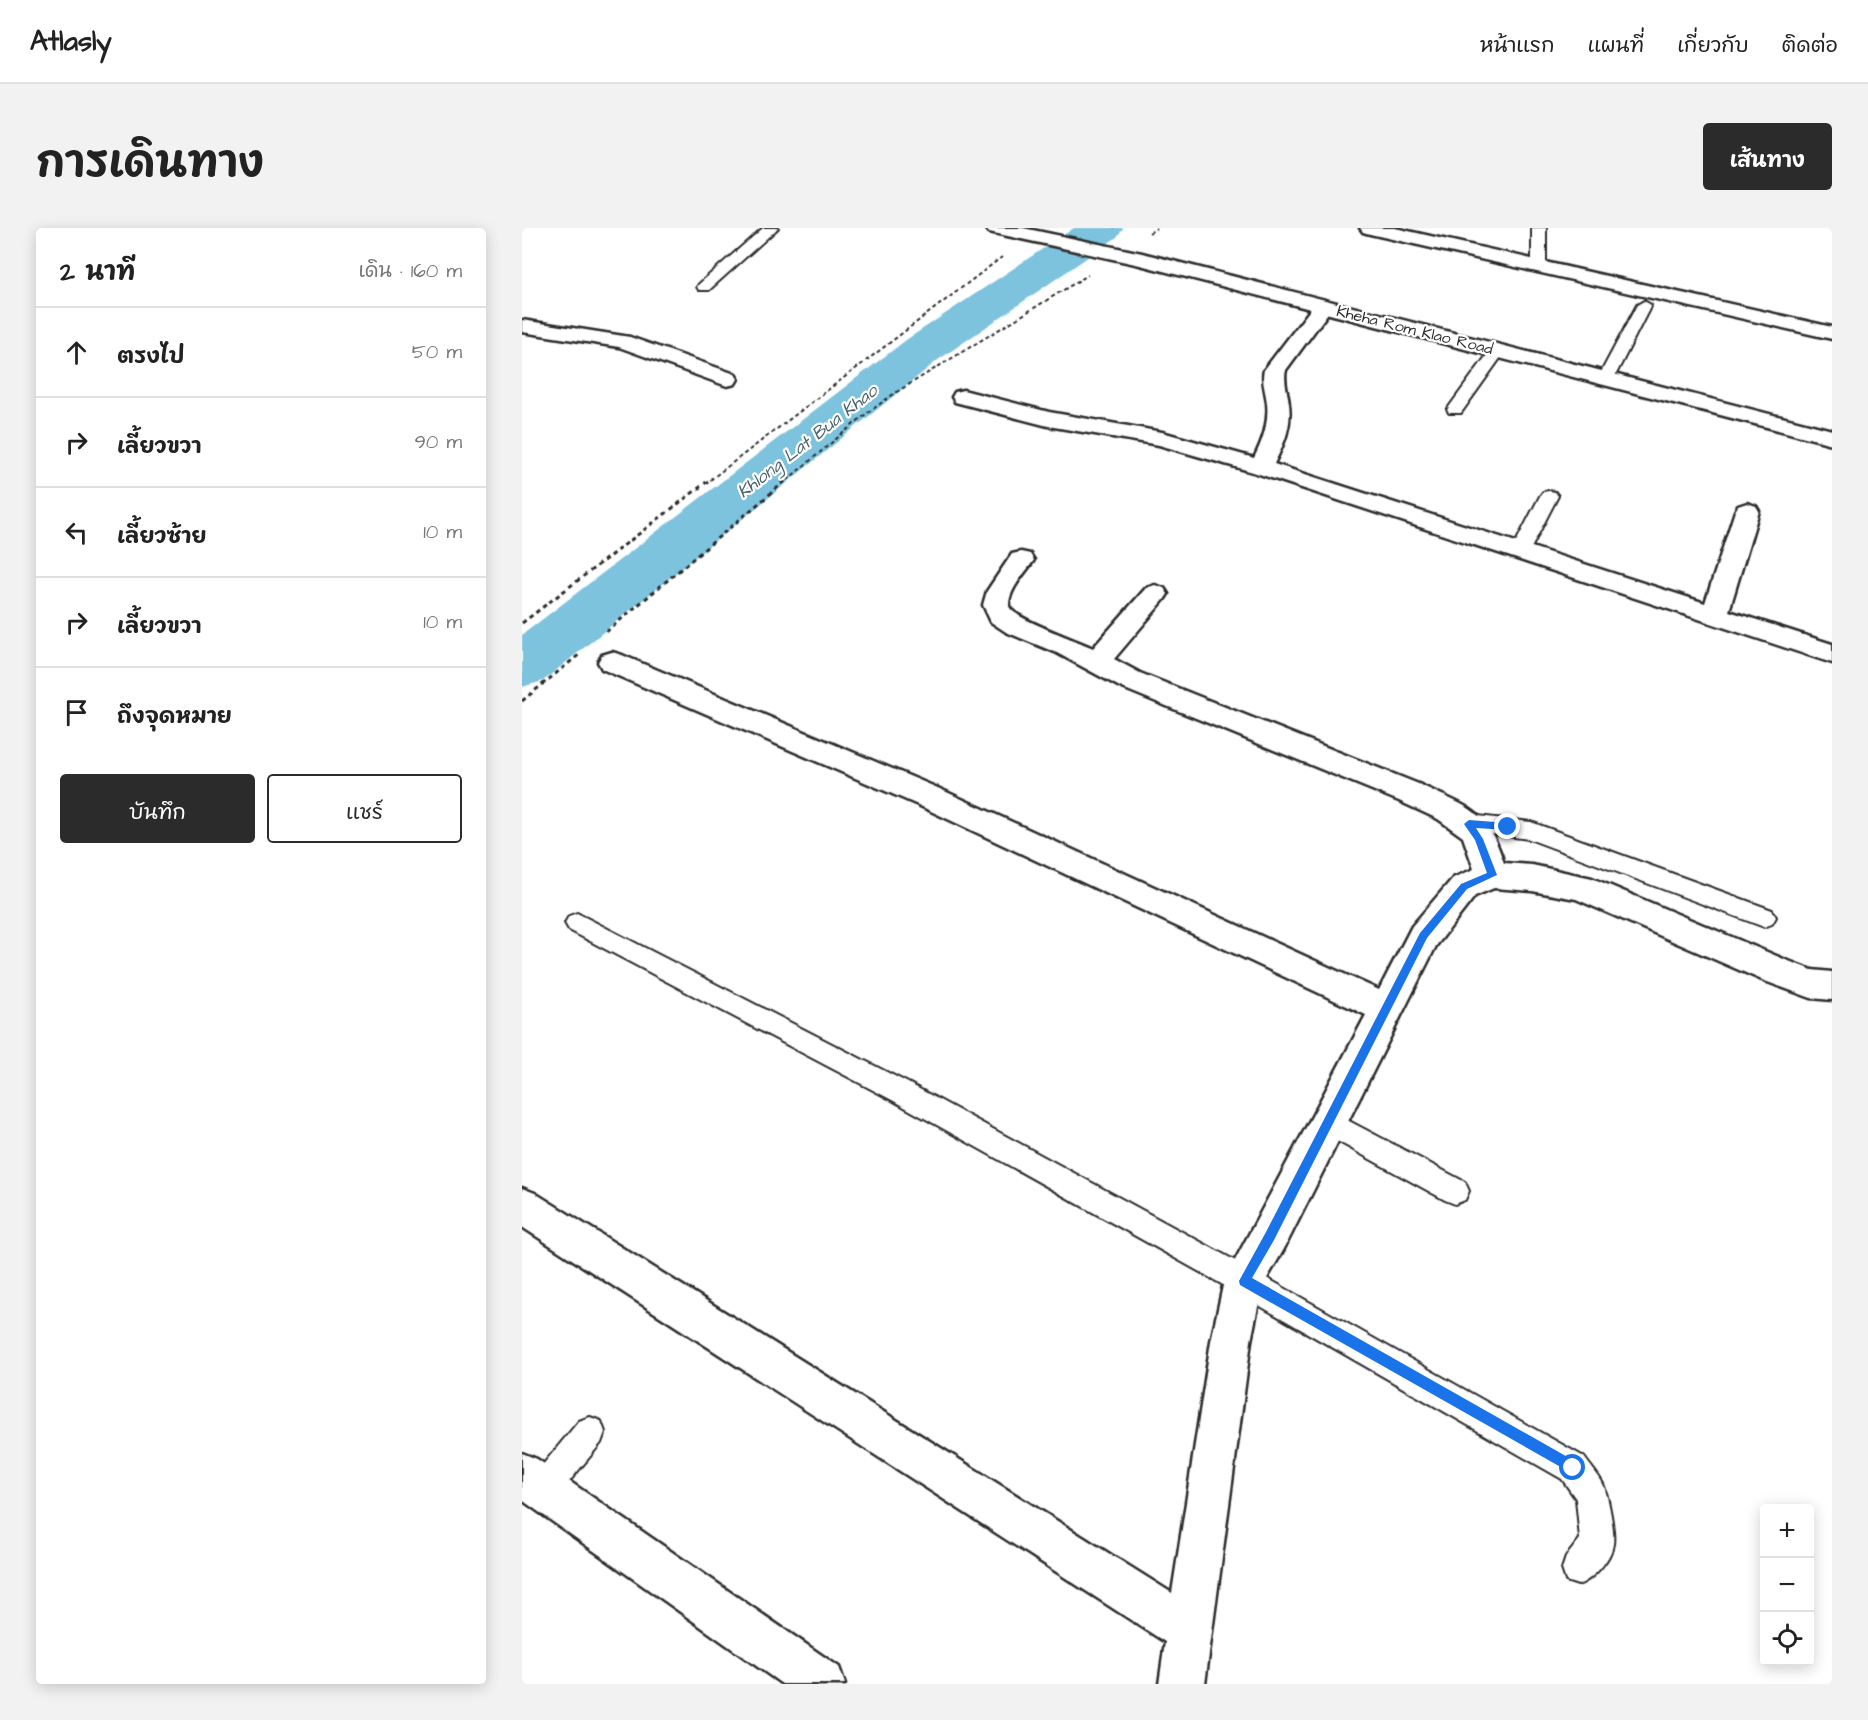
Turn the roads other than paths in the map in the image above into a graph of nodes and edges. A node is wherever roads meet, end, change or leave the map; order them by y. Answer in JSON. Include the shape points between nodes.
{"nodes":[{"id":1,"x":771,"y":228,"type":"edge"},
{"id":2,"x":996,"y":228,"type":"edge"},
{"id":3,"x":1370,"y":228,"type":"edge"},
{"id":4,"x":1539,"y":228,"type":"edge"},
{"id":5,"x":1539,"y":266,"type":"junction"},
{"id":6,"x":704,"y":287,"type":"dead end"},
{"id":7,"x":1644,"y":305,"type":"dead end"},
{"id":8,"x":1323,"y":306,"type":"junction"},
{"id":9,"x":522,"y":326,"type":"edge"},
{"id":10,"x":1832,"y":333,"type":"edge"},
{"id":11,"x":1498,"y":351,"type":"junction"},
{"id":12,"x":1606,"y":378,"type":"junction"},
{"id":13,"x":727,"y":379,"type":"dead end"},
{"id":14,"x":963,"y":397,"type":"dead end"},
{"id":15,"x":1455,"y":410,"type":"dead end"},
{"id":16,"x":1832,"y":437,"type":"edge"},
{"id":17,"x":1261,"y":467,"type":"junction"},
{"id":18,"x":1549,"y":496,"type":"dead end"},
{"id":19,"x":1747,"y":511,"type":"dead end"},
{"id":20,"x":1520,"y":552,"type":"junction"},
{"id":21,"x":1021,"y":560,"type":"dead end"},
{"id":22,"x":1155,"y":594,"type":"dead end"},
{"id":23,"x":1714,"y":615,"type":"junction"},
{"id":24,"x":1832,"y":654,"type":"edge"},
{"id":25,"x":599,"y":655,"type":"road end"},
{"id":26,"x":1097,"y":661,"type":"junction"},
{"id":27,"x":1469,"y":824,"type":"junction"},
{"id":28,"x":1492,"y":875,"type":"junction"},
{"id":29,"x":1764,"y":917,"type":"dead end"},
{"id":30,"x":577,"y":923,"type":"dead end"},
{"id":31,"x":1832,"y":986,"type":"edge"},
{"id":32,"x":1386,"y":1009,"type":"junction"},
{"id":33,"x":1328,"y":1122,"type":"junction"},
{"id":34,"x":1455,"y":1191,"type":"dead end"},
{"id":35,"x":522,"y":1206,"type":"edge"},
{"id":36,"x":1245,"y":1281,"type":"junction"},
{"id":37,"x":590,"y":1432,"type":"dead end"},
{"id":38,"x":532,"y":1481,"type":"edge"},
{"id":39,"x":1578,"y":1569,"type":"dead end"},
{"id":40,"x":1190,"y":1630,"type":"junction"},
{"id":41,"x":822,"y":1684,"type":"edge"},
{"id":42,"x":1182,"y":1684,"type":"edge"}],
"edges":[{"from":1,"to":6,"type":"lane"},
{"from":2,"to":8,"type":"street","name":"Kheha Rom Klao Road","via":[[1142,259]]},
{"from":3,"to":5,"type":"street"},
{"from":4,"to":5,"type":"lane"},
{"from":5,"to":10,"type":"street"},
{"from":7,"to":12,"type":"lane"},
{"from":8,"to":11,"type":"street","name":"Kheha Rom Klao Road"},
{"from":8,"to":17,"type":"street","via":[[1275,370],[1280,424]]},
{"from":9,"to":13,"type":"street","via":[[623,341]]},
{"from":11,"to":12,"type":"street","name":"Kheha Rom Klao Road"},
{"from":11,"to":15,"type":"lane"},
{"from":12,"to":16,"type":"street","name":"Kheha Rom Klao Road"},
{"from":14,"to":17,"type":"street","via":[[1048,419],[1162,439]]},
{"from":17,"to":20,"type":"street"},
{"from":18,"to":20,"type":"lane"},
{"from":19,"to":23,"type":"street"},
{"from":20,"to":23,"type":"street"},
{"from":21,"to":26,"type":"street","via":[[1000,591],[996,605],[1000,616]]},
{"from":22,"to":26,"type":"street"},
{"from":23,"to":24,"type":"street"},
{"from":25,"to":32,"type":"street","via":[[929,797]]},
{"from":26,"to":27,"type":"street","via":[[1130,680],[1410,794]]},
{"from":27,"to":28,"type":"street"},
{"from":27,"to":29,"type":"lane","via":[[1530,831]]},
{"from":28,"to":31,"type":"street","via":[[1581,887],[1774,970],[1811,984]]},
{"from":28,"to":32,"type":"street","via":[[1464,887],[1424,936]]},
{"from":30,"to":36,"type":"lane","via":[[890,1086]]},
{"from":32,"to":33,"type":"street"},
{"from":33,"to":34,"type":"lane"},
{"from":33,"to":36,"type":"street"},
{"from":35,"to":40,"type":"street"},
{"from":36,"to":39,"type":"lane","via":[[1573,1468],[1591,1492],[1597,1544]]},
{"from":36,"to":40,"type":"street","via":[[1230,1341]]},
{"from":37,"to":38,"type":"lane"},
{"from":38,"to":41,"type":"street"},
{"from":40,"to":42,"type":"street"}]}
